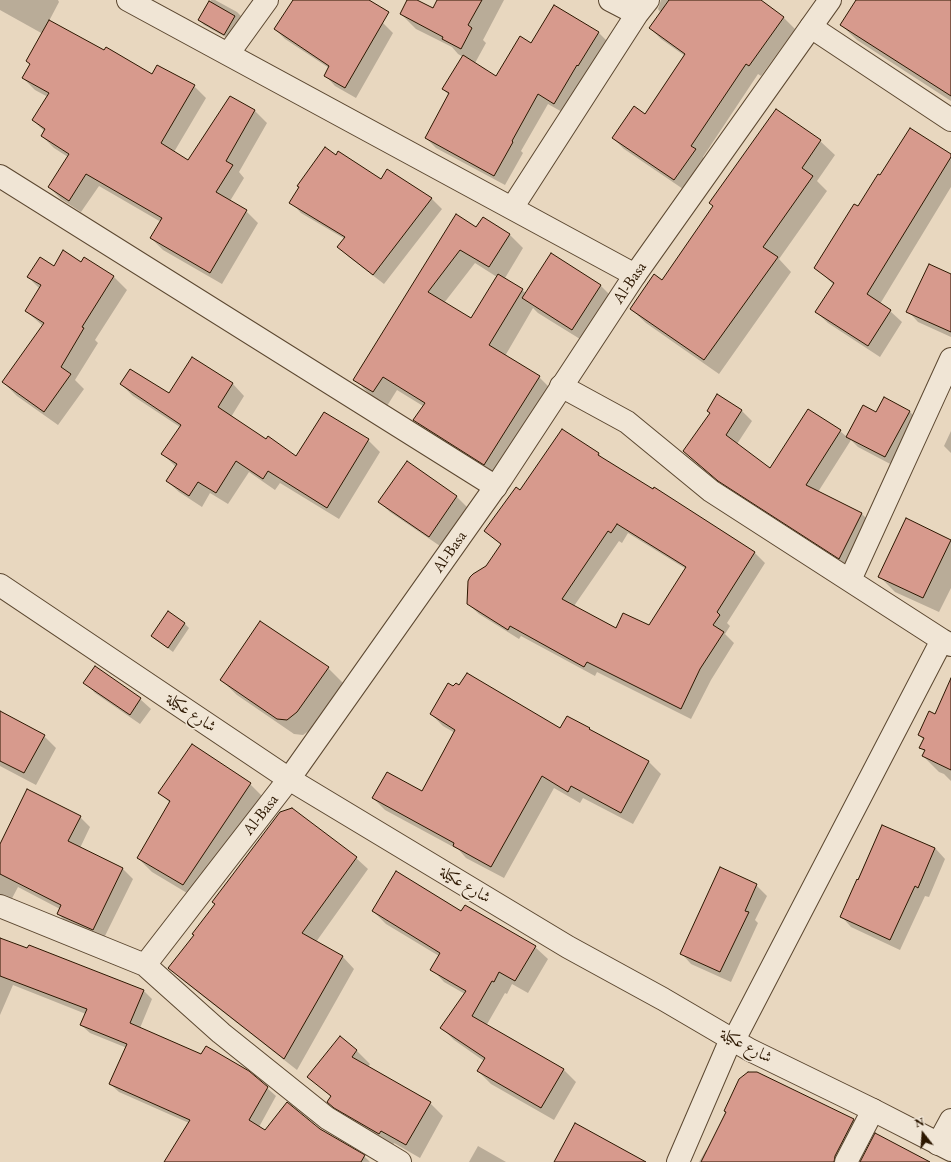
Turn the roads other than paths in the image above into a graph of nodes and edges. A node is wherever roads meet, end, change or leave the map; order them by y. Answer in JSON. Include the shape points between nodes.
{"nodes":[{"id":1,"x":128,"y":0,"type":"edge"},
{"id":2,"x":267,"y":0,"type":"edge"},
{"id":3,"x":610,"y":0,"type":"edge"},
{"id":4,"x":830,"y":0,"type":"edge"},
{"id":5,"x":642,"y":7,"type":"edge"},
{"id":6,"x":811,"y":27,"type":"junction"},
{"id":7,"x":228,"y":54,"type":"junction"},
{"id":8,"x":951,"y":120,"type":"edge"},
{"id":9,"x":0,"y":176,"type":"edge"},
{"id":10,"x":512,"y":208,"type":"junction"},
{"id":11,"x":635,"y":275,"type":"junction"},
{"id":12,"x":951,"y":359,"type":"edge"},
{"id":13,"x":561,"y":386,"type":"junction"},
{"id":14,"x":496,"y":487,"type":"junction"},
{"id":15,"x":850,"y":580,"type":"junction"},
{"id":16,"x":0,"y":585,"type":"edge"},
{"id":17,"x":946,"y":643,"type":"edge"},
{"id":18,"x":289,"y":779,"type":"junction"},
{"id":19,"x":0,"y":906,"type":"edge"},
{"id":20,"x":145,"y":965,"type":"junction"},
{"id":21,"x":733,"y":1039,"type":"junction"},
{"id":22,"x":873,"y":1110,"type":"junction"},
{"id":23,"x":951,"y":1120,"type":"edge"},
{"id":24,"x":947,"y":1154,"type":"edge"},
{"id":25,"x":400,"y":1162,"type":"edge"},
{"id":26,"x":678,"y":1162,"type":"edge"},
{"id":27,"x":846,"y":1162,"type":"edge"}],
"edges":[{"from":1,"to":7,"type":"street"},
{"from":2,"to":7,"type":"street"},
{"from":3,"to":5,"type":"street"},
{"from":4,"to":6,"type":"street","name":"Al-Basa"},
{"from":5,"to":10,"type":"street"},
{"from":6,"to":8,"type":"street"},
{"from":6,"to":11,"type":"street","name":"Al-Basa"},
{"from":7,"to":10,"type":"street"},
{"from":9,"to":14,"type":"street"},
{"from":10,"to":11,"type":"street"},
{"from":11,"to":13,"type":"street","name":"Al-Basa"},
{"from":12,"to":15,"type":"street"},
{"from":13,"to":14,"type":"street","name":"Al-Basa"},
{"from":13,"to":15,"type":"street","via":[[627,422],[711,491]]},
{"from":14,"to":18,"type":"street","name":"Al-Basa"},
{"from":15,"to":17,"type":"street"},
{"from":16,"to":18,"type":"street","name":"شارع عكيلة"},
{"from":17,"to":21,"type":"street"},
{"from":18,"to":20,"type":"street","name":"Al-Basa"},
{"from":18,"to":21,"type":"street","name":"شارع عكيلة","via":[[568,947]]},
{"from":19,"to":20,"type":"street"},
{"from":20,"to":25,"type":"street","via":[[221,1034],[328,1118]]},
{"from":21,"to":22,"type":"street","name":"شارع عكيلة","via":[[750,1050]]},
{"from":21,"to":26,"type":"street"},
{"from":22,"to":24,"type":"street","name":"شارع عكيلة"},
{"from":22,"to":27,"type":"street"},
{"from":23,"to":24,"type":"street"}]}
